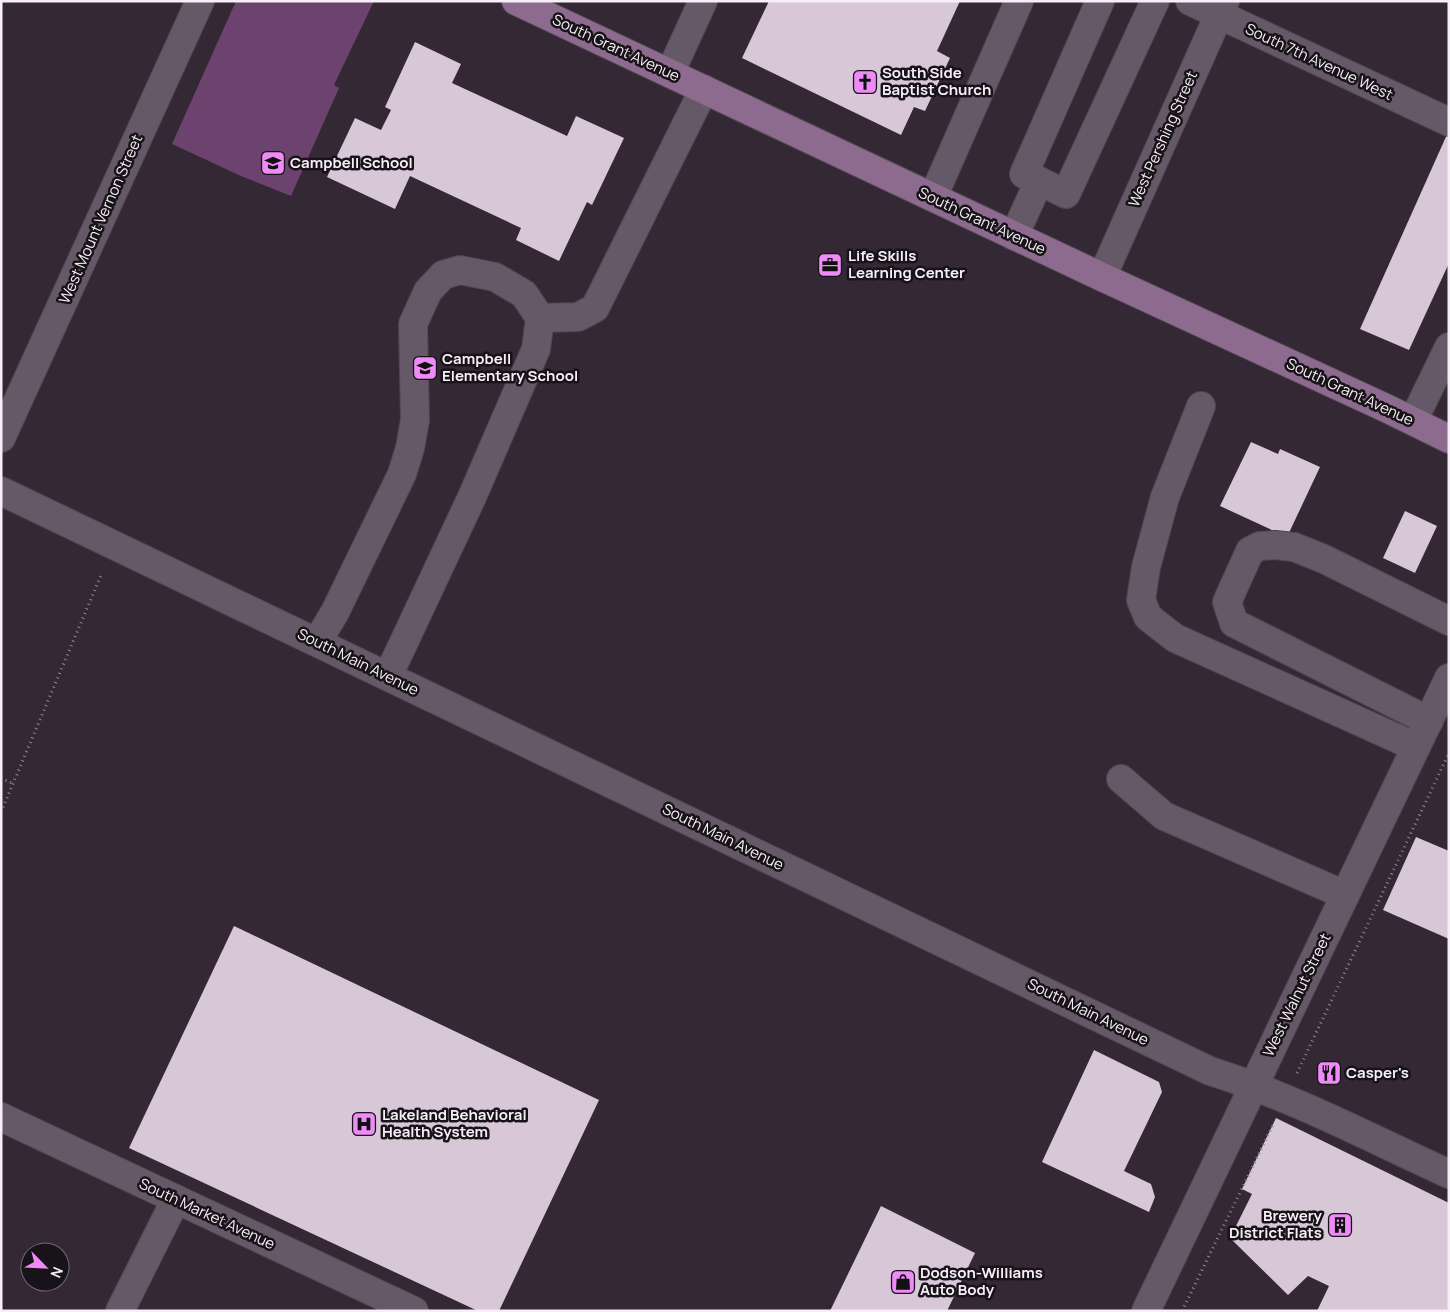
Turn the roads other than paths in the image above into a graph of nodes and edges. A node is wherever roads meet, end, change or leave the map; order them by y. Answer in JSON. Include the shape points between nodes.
{"nodes":[{"id":1,"x":200,"y":1,"type":"edge"},
{"id":2,"x":516,"y":1,"type":"edge"},
{"id":3,"x":703,"y":1,"type":"edge"},
{"id":4,"x":1018,"y":1,"type":"edge"},
{"id":5,"x":1100,"y":1,"type":"edge"},
{"id":6,"x":1155,"y":1,"type":"edge"},
{"id":7,"x":1190,"y":1,"type":"edge"},
{"id":8,"x":1221,"y":8,"type":"edge"},
{"id":9,"x":670,"y":73,"type":"junction"},
{"id":10,"x":704,"y":89,"type":"junction"},
{"id":11,"x":1449,"y":122,"type":"edge"},
{"id":12,"x":1038,"y":181,"type":"junction"},
{"id":13,"x":933,"y":197,"type":"junction"},
{"id":14,"x":1014,"y":236,"type":"junction"},
{"id":15,"x":1102,"y":277,"type":"junction"},
{"id":16,"x":540,"y":318,"type":"junction"},
{"id":17,"x":1449,"y":347,"type":"edge"},
{"id":18,"x":1200,"y":406,"type":"dead end"},
{"id":19,"x":1413,"y":421,"type":"junction"},
{"id":20,"x":1,"y":438,"type":"edge"},
{"id":21,"x":1449,"y":439,"type":"edge"},
{"id":22,"x":1,"y":491,"type":"edge"},
{"id":23,"x":1449,"y":621,"type":"edge"},
{"id":24,"x":317,"y":642,"type":"junction"},
{"id":25,"x":388,"y":676,"type":"junction"},
{"id":26,"x":1449,"y":678,"type":"edge"},
{"id":27,"x":1428,"y":721,"type":"junction"},
{"id":28,"x":1416,"y":747,"type":"junction"},
{"id":29,"x":1121,"y":779,"type":"dead end"},
{"id":30,"x":1345,"y":895,"type":"junction"},
{"id":31,"x":1254,"y":1085,"type":"junction"},
{"id":32,"x":1,"y":1117,"type":"edge"},
{"id":33,"x":1449,"y":1174,"type":"edge"},
{"id":34,"x":176,"y":1199,"type":"junction"},
{"id":35,"x":120,"y":1311,"type":"edge"},
{"id":36,"x":414,"y":1311,"type":"edge"},
{"id":37,"x":1146,"y":1311,"type":"edge"}],
"edges":[{"from":1,"to":20,"type":"street","name":"West Mount Vernon Street"},
{"from":2,"to":9,"type":"main road","name":"South Grant Avenue"},
{"from":3,"to":9,"type":"street"},
{"from":4,"to":13,"type":"street"},
{"from":5,"to":12,"type":"street","via":[[1024,174]]},
{"from":6,"to":12,"type":"street","via":[[1066,194]]},
{"from":7,"to":8,"type":"street","name":"South 7th Avenue West"},
{"from":8,"to":11,"type":"street","name":"South 7th Avenue West"},
{"from":8,"to":15,"type":"street","name":"West Pershing Street"},
{"from":9,"to":10,"type":"main road","name":"South Grant Avenue"},
{"from":10,"to":13,"type":"main road","name":"South Grant Avenue"},
{"from":10,"to":16,"type":"street","via":[[595,308],[578,317]]},
{"from":12,"to":14,"type":"street"},
{"from":13,"to":14,"type":"main road","name":"South Grant Avenue"},
{"from":14,"to":15,"type":"main road","name":"South Grant Avenue"},
{"from":15,"to":19,"type":"main road","name":"South Grant Avenue"},
{"from":16,"to":24,"type":"street","via":[[524,294],[495,277],[460,270],[443,275],[428,291],[414,324],[416,420],[402,474],[335,612]]},
{"from":16,"to":25,"type":"street","via":[[536,349],[472,497]]},
{"from":17,"to":19,"type":"street"},
{"from":18,"to":28,"type":"street","via":[[1165,497],[1146,567],[1141,600],[1148,617],[1175,638]]},
{"from":19,"to":21,"type":"main road","name":"South Grant Avenue"},
{"from":22,"to":24,"type":"street","name":"South Main Avenue"},
{"from":23,"to":27,"type":"street","via":[[1324,559],[1294,547],[1275,545],[1260,546],[1250,551],[1226,602],[1234,623]]},
{"from":24,"to":25,"type":"street","name":"South Main Avenue"},
{"from":25,"to":31,"type":"street","name":"South Main Avenue","via":[[1210,1071]]},
{"from":26,"to":27,"type":"street","name":"West Walnut Street"},
{"from":27,"to":28,"type":"street","name":"West Walnut Street"},
{"from":28,"to":30,"type":"street","name":"West Walnut Street"},
{"from":29,"to":30,"type":"street","via":[[1164,816]]},
{"from":30,"to":31,"type":"street","name":"West Walnut Street"},
{"from":31,"to":33,"type":"street","name":"South Main Avenue"},
{"from":31,"to":37,"type":"street","name":"West Walnut Street"},
{"from":32,"to":34,"type":"street","name":"South Market Avenue"},
{"from":34,"to":35,"type":"street"},
{"from":34,"to":36,"type":"street","name":"South Market Avenue"}]}
